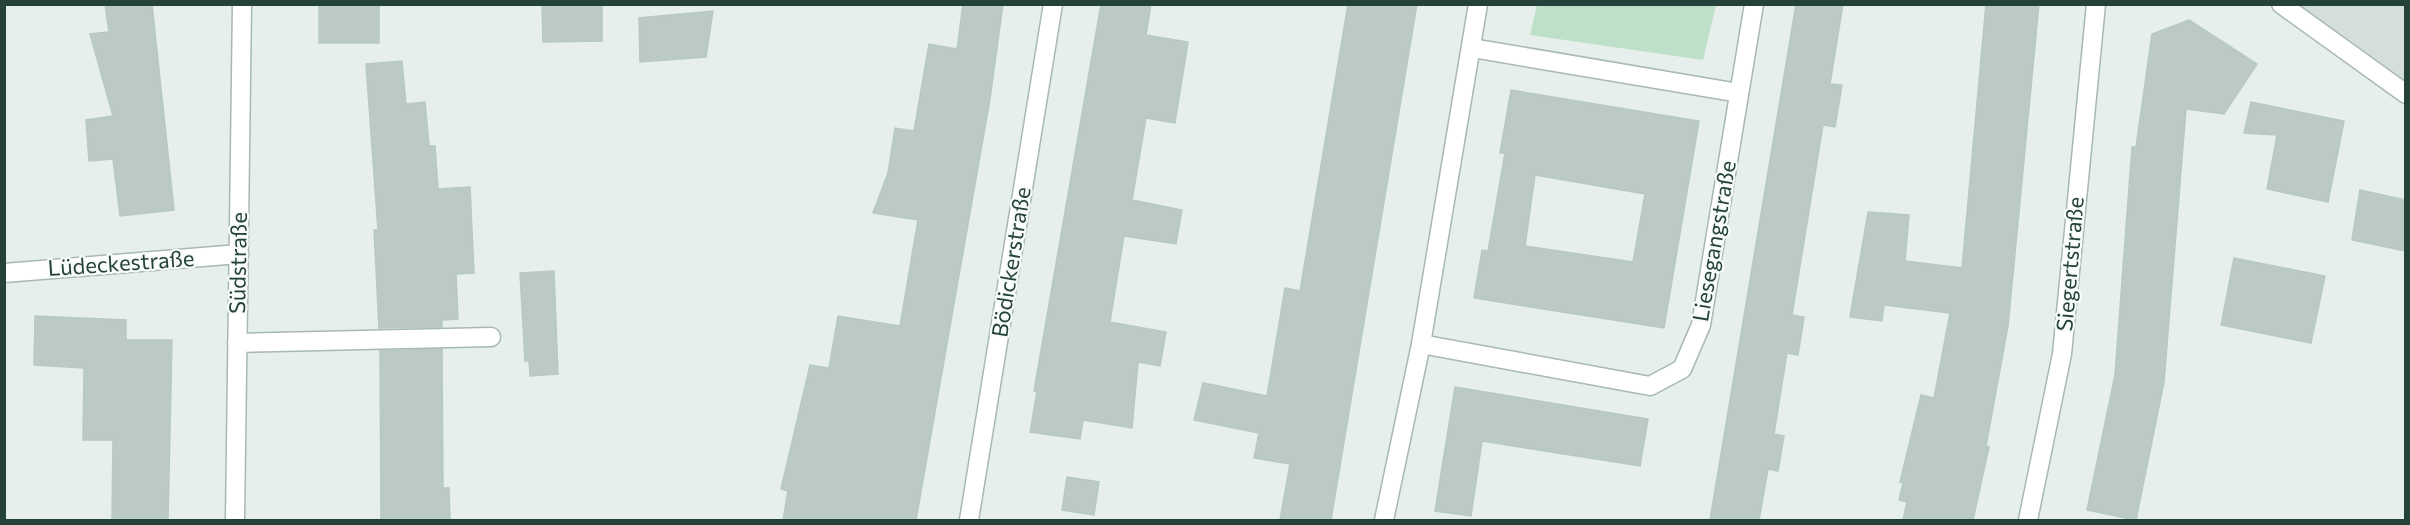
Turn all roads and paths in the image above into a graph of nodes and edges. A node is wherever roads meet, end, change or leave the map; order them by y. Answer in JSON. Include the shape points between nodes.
{"nodes":[{"id":1,"x":242,"y":4,"type":"edge"},
{"id":2,"x":1053,"y":4,"type":"edge"},
{"id":3,"x":1478,"y":4,"type":"edge"},
{"id":4,"x":1754,"y":4,"type":"edge"},
{"id":5,"x":2096,"y":4,"type":"edge"},
{"id":6,"x":2281,"y":4,"type":"edge"},
{"id":7,"x":1472,"y":48,"type":"junction"},
{"id":8,"x":1739,"y":93,"type":"junction"},
{"id":9,"x":2406,"y":94,"type":"edge"},
{"id":10,"x":238,"y":254,"type":"junction"},
{"id":11,"x":4,"y":273,"type":"edge"},
{"id":12,"x":491,"y":337,"type":"dead end"},
{"id":13,"x":237,"y":343,"type":"junction"},
{"id":14,"x":1422,"y":344,"type":"junction"},
{"id":15,"x":235,"y":520,"type":"edge"},
{"id":16,"x":969,"y":520,"type":"edge"},
{"id":17,"x":1384,"y":520,"type":"edge"},
{"id":18,"x":2028,"y":520,"type":"edge"}],
"edges":[{"from":1,"to":10,"type":"street","name":"Südstraße"},
{"from":2,"to":16,"type":"street","name":"Bödickerstraße"},
{"from":3,"to":7,"type":"street"},
{"from":4,"to":8,"type":"street","name":"Liesegangstraße"},
{"from":5,"to":18,"type":"street","name":"Siegertstraße","via":[[2062,354]]},
{"from":6,"to":9,"type":"street"},
{"from":7,"to":8,"type":"street"},
{"from":7,"to":14,"type":"street"},
{"from":8,"to":14,"type":"street","name":"Liesegangstraße","via":[[1701,325],[1682,369],[1650,386]]},
{"from":10,"to":11,"type":"street","name":"Lüdeckestraße"},
{"from":10,"to":13,"type":"street","name":"Südstraße"},
{"from":12,"to":13,"type":"street"},
{"from":13,"to":15,"type":"street","name":"Südstraße"},
{"from":14,"to":17,"type":"street"}]}
